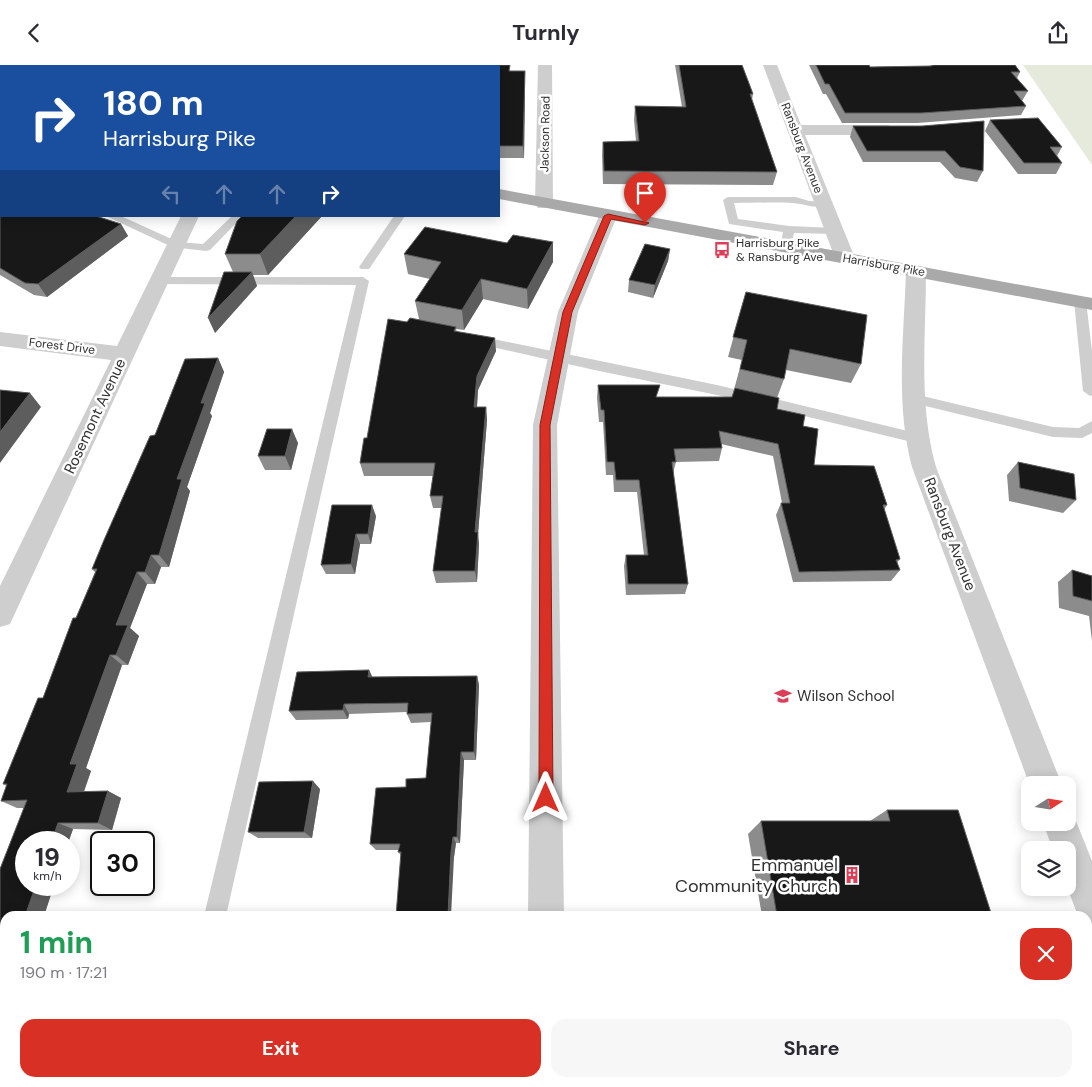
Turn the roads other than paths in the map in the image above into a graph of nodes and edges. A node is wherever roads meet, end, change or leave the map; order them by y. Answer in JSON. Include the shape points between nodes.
{"nodes":[{"id":1,"x":545,"y":65,"type":"edge"},
{"id":2,"x":770,"y":65,"type":"edge"},
{"id":3,"x":795,"y":130,"type":"junction"},
{"id":4,"x":908,"y":130,"type":"edge"},
{"id":5,"x":500,"y":194,"type":"edge"},
{"id":6,"x":544,"y":204,"type":"junction"},
{"id":7,"x":824,"y":204,"type":"junction"},
{"id":8,"x":608,"y":216,"type":"junction"},
{"id":9,"x":113,"y":217,"type":"edge"},
{"id":10,"x":190,"y":217,"type":"edge"},
{"id":11,"x":237,"y":217,"type":"edge"},
{"id":12,"x":399,"y":217,"type":"edge"},
{"id":13,"x":731,"y":230,"type":"junction"},
{"id":14,"x":834,"y":231,"type":"junction"},
{"id":15,"x":787,"y":238,"type":"junction"},
{"id":16,"x":176,"y":245,"type":"junction"},
{"id":17,"x":845,"y":258,"type":"junction"},
{"id":18,"x":364,"y":267,"type":"dead end"},
{"id":19,"x":916,"y":271,"type":"junction"},
{"id":20,"x":159,"y":281,"type":"junction"},
{"id":21,"x":1086,"y":303,"type":"edge"},
{"id":22,"x":466,"y":337,"type":"edge"},
{"id":23,"x":0,"y":339,"type":"edge"},
{"id":24,"x":124,"y":354,"type":"junction"},
{"id":25,"x":559,"y":356,"type":"junction"},
{"id":26,"x":1090,"y":391,"type":"dead end"},
{"id":27,"x":914,"y":399,"type":"junction"},
{"id":28,"x":1092,"y":427,"type":"edge"},
{"id":29,"x":916,"y":438,"type":"junction"},
{"id":30,"x":0,"y":615,"type":"edge"},
{"id":31,"x":1043,"y":776,"type":"edge"},
{"id":32,"x":1063,"y":831,"type":"edge"},
{"id":33,"x":1092,"y":906,"type":"edge"},
{"id":34,"x":215,"y":911,"type":"edge"},
{"id":35,"x":546,"y":911,"type":"edge"}],
"edges":[{"from":1,"to":6,"type":"street","name":"Jackson Road"},
{"from":2,"to":3,"type":"street","name":"Ransburg Avenue"},
{"from":3,"to":4,"type":"street"},
{"from":3,"to":7,"type":"street","name":"Ransburg Avenue"},
{"from":5,"to":6,"type":"main road","name":"Harrisburg Pike"},
{"from":6,"to":8,"type":"main road","name":"Harrisburg Pike"},
{"from":7,"to":13,"type":"lane","via":[[796,200],[728,200]]},
{"from":7,"to":14,"type":"street","name":"Ransburg Avenue"},
{"from":8,"to":13,"type":"main road","name":"Harrisburg Pike"},
{"from":8,"to":25,"type":"street","via":[[568,312]]},
{"from":9,"to":16,"type":"lane"},
{"from":10,"to":16,"type":"street","name":"Rosemont Avenue"},
{"from":11,"to":16,"type":"lane","via":[[206,248]]},
{"from":12,"to":18,"type":"lane"},
{"from":13,"to":15,"type":"main road","name":"Harrisburg Pike"},
{"from":14,"to":15,"type":"lane"},
{"from":14,"to":17,"type":"street","name":"Ransburg Avenue"},
{"from":15,"to":17,"type":"main road","name":"Harrisburg Pike"},
{"from":16,"to":20,"type":"street","name":"Rosemont Avenue"},
{"from":17,"to":19,"type":"main road","name":"Harrisburg Pike"},
{"from":19,"to":21,"type":"main road","name":"Harrisburg Pike"},
{"from":19,"to":27,"type":"street","name":"Ransburg Avenue"},
{"from":20,"to":24,"type":"street","name":"Rosemont Avenue"},
{"from":20,"to":34,"type":"lane","via":[[363,281]]},
{"from":21,"to":26,"type":"lane"},
{"from":22,"to":25,"type":"lane"},
{"from":23,"to":24,"type":"street","name":"Forest Drive"},
{"from":24,"to":30,"type":"street","name":"Rosemont Avenue"},
{"from":25,"to":29,"type":"lane"},
{"from":25,"to":35,"type":"street","via":[[545,425]]},
{"from":27,"to":28,"type":"lane","via":[[1053,432],[1082,433]]},
{"from":27,"to":29,"type":"street","name":"Ransburg Avenue"},
{"from":29,"to":31,"type":"street","name":"Ransburg Avenue","via":[[924,467]]},
{"from":32,"to":33,"type":"street"}]}
